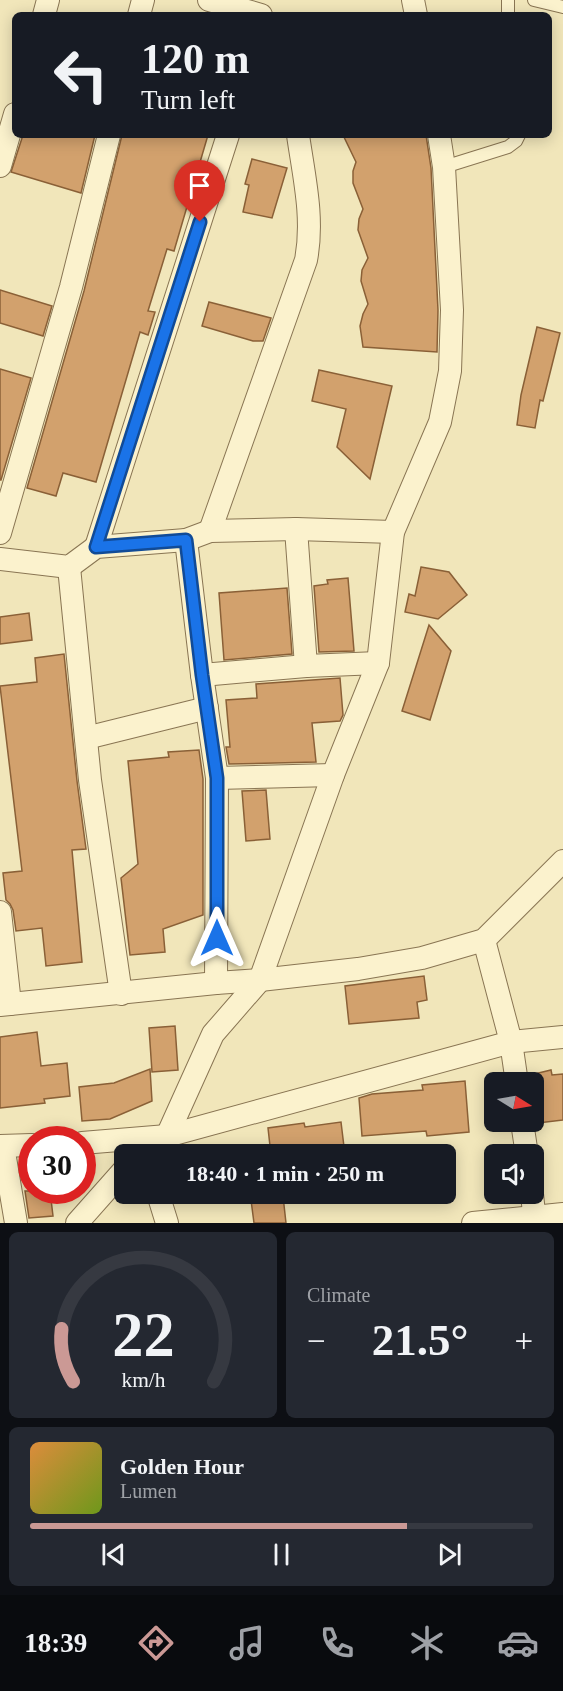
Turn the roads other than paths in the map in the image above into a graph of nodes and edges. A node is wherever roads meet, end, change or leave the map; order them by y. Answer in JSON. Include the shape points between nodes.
{"nodes":[{"id":1,"x":209,"y":0,"type":"edge"},
{"id":2,"x":534,"y":0,"type":"edge"},
{"id":3,"x":563,"y":7,"type":"edge"},
{"id":4,"x":251,"y":12,"type":"edge"},
{"id":5,"x":12,"y":124,"type":"edge"},
{"id":6,"x":108,"y":138,"type":"edge"},
{"id":7,"x":227,"y":138,"type":"edge"},
{"id":8,"x":298,"y":138,"type":"edge"},
{"id":9,"x":439,"y":138,"type":"edge"},
{"id":10,"x":518,"y":138,"type":"edge"},
{"id":11,"x":0,"y":166,"type":"edge"},
{"id":12,"x":444,"y":167,"type":"junction"},
{"id":13,"x":296,"y":528,"type":"junction"},
{"id":14,"x":210,"y":531,"type":"junction"},
{"id":15,"x":393,"y":532,"type":"junction"},
{"id":16,"x":0,"y":533,"type":"edge"},
{"id":17,"x":186,"y":540,"type":"junction"},
{"id":18,"x":96,"y":547,"type":"junction"},
{"id":19,"x":0,"y":559,"type":"edge"},
{"id":20,"x":69,"y":567,"type":"junction"},
{"id":21,"x":378,"y":663,"type":"junction"},
{"id":22,"x":306,"y":666,"type":"junction"},
{"id":23,"x":202,"y":675,"type":"junction"},
{"id":24,"x":207,"y":708,"type":"junction"},
{"id":25,"x":86,"y":738,"type":"junction"},
{"id":26,"x":333,"y":775,"type":"junction"},
{"id":27,"x":217,"y":778,"type":"junction"},
{"id":28,"x":563,"y":861,"type":"edge"},
{"id":29,"x":0,"y":912,"type":"edge"},
{"id":30,"x":484,"y":940,"type":"junction"},
{"id":31,"x":260,"y":980,"type":"junction"},
{"id":32,"x":216,"y":983,"type":"junction"},
{"id":33,"x":121,"y":994,"type":"junction"},
{"id":34,"x":5,"y":1004,"type":"edge"},
{"id":35,"x":563,"y":1036,"type":"edge"},
{"id":36,"x":511,"y":1042,"type":"junction"},
{"id":37,"x":515,"y":1072,"type":"edge"},
{"id":38,"x":167,"y":1136,"type":"junction"},
{"id":39,"x":96,"y":1142,"type":"edge"},
{"id":40,"x":156,"y":1144,"type":"edge"},
{"id":41,"x":18,"y":1145,"type":"edge"},
{"id":42,"x":2,"y":1146,"type":"edge"},
{"id":43,"x":114,"y":1181,"type":"edge"},
{"id":44,"x":161,"y":1204,"type":"edge"},
{"id":45,"x":533,"y":1204,"type":"edge"},
{"id":46,"x":563,"y":1214,"type":"edge"},
{"id":47,"x":535,"y":1220,"type":"edge"},
{"id":48,"x":16,"y":1223,"type":"edge"},
{"id":49,"x":77,"y":1223,"type":"edge"},
{"id":50,"x":167,"y":1223,"type":"edge"},
{"id":51,"x":473,"y":1223,"type":"edge"}],
"edges":[{"from":1,"to":4,"type":"street"},
{"from":2,"to":3,"type":"lane"},
{"from":5,"to":11,"type":"street"},
{"from":6,"to":16,"type":"street","via":[[71,287]]},
{"from":7,"to":18,"type":"street"},
{"from":8,"to":14,"type":"street","via":[[310,216],[306,260]]},
{"from":9,"to":12,"type":"street"},
{"from":10,"to":12,"type":"lane","via":[[508,147]]},
{"from":12,"to":15,"type":"street","via":[[452,310],[450,371],[440,422]]},
{"from":13,"to":14,"type":"street"},
{"from":13,"to":15,"type":"street"},
{"from":13,"to":22,"type":"street"},
{"from":14,"to":17,"type":"street"},
{"from":15,"to":21,"type":"street"},
{"from":17,"to":18,"type":"street"},
{"from":17,"to":23,"type":"street"},
{"from":18,"to":20,"type":"street"},
{"from":19,"to":20,"type":"street"},
{"from":20,"to":25,"type":"street"},
{"from":21,"to":22,"type":"street"},
{"from":21,"to":26,"type":"street"},
{"from":22,"to":23,"type":"street"},
{"from":23,"to":24,"type":"street"},
{"from":24,"to":25,"type":"street"},
{"from":24,"to":27,"type":"street"},
{"from":25,"to":33,"type":"street"},
{"from":26,"to":27,"type":"street"},
{"from":26,"to":31,"type":"street"},
{"from":27,"to":32,"type":"street"},
{"from":28,"to":30,"type":"street"},
{"from":29,"to":34,"type":"street"},
{"from":30,"to":31,"type":"street","via":[[411,960]]},
{"from":30,"to":36,"type":"street"},
{"from":31,"to":32,"type":"street"},
{"from":31,"to":38,"type":"street","via":[[213,1034]]},
{"from":32,"to":33,"type":"street"},
{"from":33,"to":34,"type":"street"},
{"from":35,"to":36,"type":"street"},
{"from":36,"to":37,"type":"street"},
{"from":36,"to":38,"type":"street"},
{"from":38,"to":39,"type":"street"},
{"from":38,"to":40,"type":"street"},
{"from":41,"to":42,"type":"street"},
{"from":42,"to":48,"type":"street"},
{"from":43,"to":49,"type":"street"},
{"from":44,"to":50,"type":"street"},
{"from":45,"to":47,"type":"street"},
{"from":46,"to":47,"type":"street"},
{"from":47,"to":51,"type":"street"}]}
